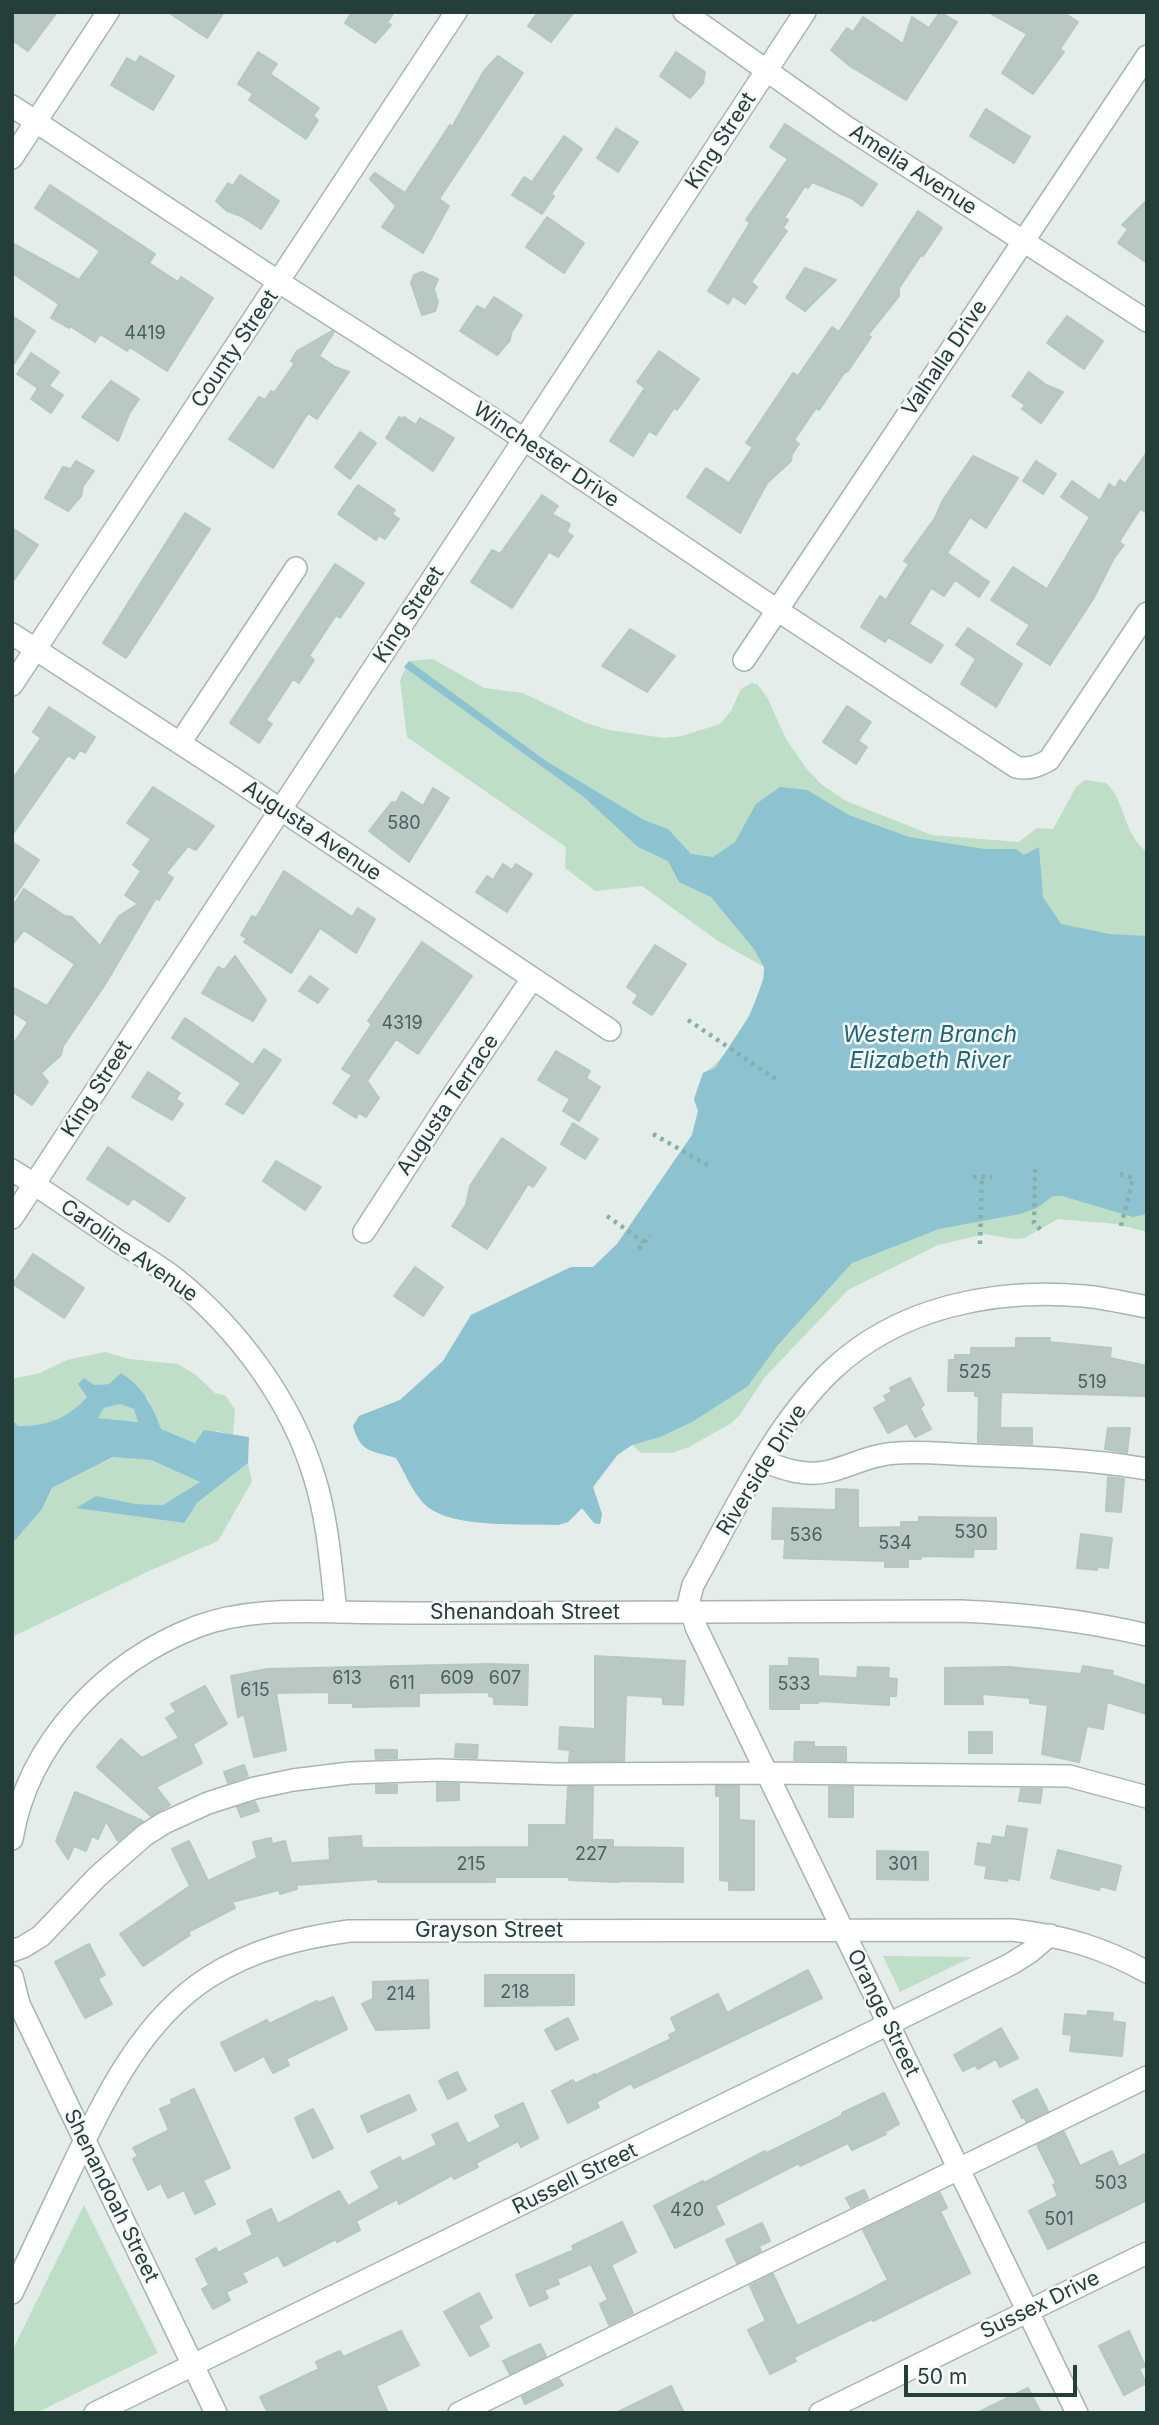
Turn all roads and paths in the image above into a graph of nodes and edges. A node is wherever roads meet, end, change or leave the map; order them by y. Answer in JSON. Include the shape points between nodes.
{"nodes":[{"id":1,"x":108,"y":12,"type":"edge"},
{"id":2,"x":456,"y":12,"type":"edge"},
{"id":3,"x":684,"y":12,"type":"edge"},
{"id":4,"x":806,"y":12,"type":"edge"},
{"id":5,"x":1147,"y":56,"type":"edge"},
{"id":6,"x":767,"y":70,"type":"junction"},
{"id":7,"x":12,"y":106,"type":"edge"},
{"id":8,"x":36,"y":121,"type":"junction"},
{"id":9,"x":12,"y":158,"type":"edge"},
{"id":10,"x":1023,"y":241,"type":"junction"},
{"id":11,"x":279,"y":282,"type":"junction"},
{"id":12,"x":1147,"y":321,"type":"edge"},
{"id":13,"x":524,"y":440,"type":"junction"},
{"id":14,"x":296,"y":568,"type":"dead end"},
{"id":15,"x":777,"y":610,"type":"junction"},
{"id":16,"x":1147,"y":613,"type":"edge"},
{"id":17,"x":12,"y":634,"type":"edge"},
{"id":18,"x":36,"y":649,"type":"junction"},
{"id":19,"x":744,"y":660,"type":"dead end"},
{"id":20,"x":12,"y":685,"type":"edge"},
{"id":21,"x":180,"y":743,"type":"junction"},
{"id":22,"x":280,"y":811,"type":"junction"},
{"id":23,"x":532,"y":979,"type":"junction"},
{"id":24,"x":688,"y":1020,"type":"dead end"},
{"id":25,"x":610,"y":1030,"type":"dead end"},
{"id":26,"x":777,"y":1080,"type":"dead end"},
{"id":27,"x":653,"y":1134,"type":"dead end"},
{"id":28,"x":711,"y":1167,"type":"dead end"},
{"id":29,"x":1035,"y":1169,"type":"dead end"},
{"id":30,"x":12,"y":1170,"type":"edge"},
{"id":31,"x":1120,"y":1174,"type":"dead end"},
{"id":32,"x":973,"y":1177,"type":"dead end"},
{"id":33,"x":982,"y":1177,"type":"junction"},
{"id":34,"x":992,"y":1177,"type":"dead end"},
{"id":35,"x":34,"y":1184,"type":"junction"},
{"id":36,"x":607,"y":1216,"type":"dead end"},
{"id":37,"x":12,"y":1218,"type":"edge"},
{"id":38,"x":1120,"y":1230,"type":"dead end"},
{"id":39,"x":364,"y":1232,"type":"dead end"},
{"id":40,"x":1043,"y":1232,"type":"dead end"},
{"id":41,"x":650,"y":1235,"type":"dead end"},
{"id":42,"x":644,"y":1242,"type":"junction"},
{"id":43,"x":980,"y":1244,"type":"dead end"},
{"id":44,"x":639,"y":1249,"type":"dead end"},
{"id":45,"x":1147,"y":1307,"type":"edge"},
{"id":46,"x":763,"y":1461,"type":"junction"},
{"id":47,"x":1147,"y":1469,"type":"edge"},
{"id":48,"x":336,"y":1612,"type":"junction"},
{"id":49,"x":691,"y":1613,"type":"junction"},
{"id":50,"x":1147,"y":1635,"type":"edge"},
{"id":51,"x":765,"y":1773,"type":"junction"},
{"id":52,"x":1147,"y":1797,"type":"edge"},
{"id":53,"x":12,"y":1839,"type":"edge"},
{"id":54,"x":842,"y":1931,"type":"junction"},
{"id":55,"x":1049,"y":1935,"type":"junction"},
{"id":56,"x":12,"y":1951,"type":"edge"},
{"id":57,"x":1147,"y":1972,"type":"edge"},
{"id":58,"x":12,"y":1976,"type":"edge"},
{"id":59,"x":888,"y":2025,"type":"junction"},
{"id":60,"x":1147,"y":2077,"type":"edge"},
{"id":61,"x":84,"y":2141,"type":"junction"},
{"id":62,"x":959,"y":2170,"type":"junction"},
{"id":63,"x":1147,"y":2253,"type":"edge"},
{"id":64,"x":12,"y":2293,"type":"edge"},
{"id":65,"x":1028,"y":2311,"type":"junction"},
{"id":66,"x":192,"y":2365,"type":"junction"},
{"id":67,"x":95,"y":2413,"type":"edge"},
{"id":68,"x":216,"y":2413,"type":"edge"},
{"id":69,"x":459,"y":2413,"type":"edge"},
{"id":70,"x":820,"y":2413,"type":"edge"},
{"id":71,"x":1077,"y":2413,"type":"edge"}],
"edges":[{"from":1,"to":8,"type":"street"},
{"from":2,"to":11,"type":"street","name":"County Street"},
{"from":3,"to":6,"type":"street","name":"Amelia Avenue"},
{"from":4,"to":6,"type":"street","name":"King Street"},
{"from":5,"to":10,"type":"street","name":"Valhalla Drive"},
{"from":6,"to":10,"type":"street","name":"Amelia Avenue"},
{"from":6,"to":13,"type":"street","name":"King Street"},
{"from":7,"to":8,"type":"street","name":"Winchester Drive"},
{"from":8,"to":9,"type":"street"},
{"from":8,"to":11,"type":"street","name":"Winchester Drive"},
{"from":10,"to":12,"type":"street","name":"Amelia Avenue"},
{"from":10,"to":15,"type":"street","name":"Valhalla Drive"},
{"from":11,"to":13,"type":"street","name":"Winchester Drive"},
{"from":11,"to":18,"type":"street","name":"County Street"},
{"from":13,"to":15,"type":"street","name":"Winchester Drive"},
{"from":13,"to":22,"type":"street","name":"King Street"},
{"from":14,"to":21,"type":"street"},
{"from":15,"to":16,"type":"street","name":"Winchester Drive","via":[[1023,769],[1049,760]]},
{"from":15,"to":19,"type":"street","name":"Valhalla Drive"},
{"from":17,"to":18,"type":"street","name":"Augusta Avenue"},
{"from":18,"to":20,"type":"street","name":"County Street"},
{"from":18,"to":21,"type":"street","name":"Augusta Avenue"},
{"from":21,"to":22,"type":"street","name":"Augusta Avenue"},
{"from":22,"to":23,"type":"street","name":"Augusta Avenue"},
{"from":22,"to":35,"type":"street","name":"King Street"},
{"from":23,"to":25,"type":"street","name":"Augusta Avenue"},
{"from":23,"to":39,"type":"street","name":"Augusta Terrace"},
{"from":24,"to":26,"type":"path"},
{"from":27,"to":28,"type":"path"},
{"from":29,"to":40,"type":"path","via":[[1034,1223]]},
{"from":30,"to":35,"type":"street","name":"Caroline Avenue"},
{"from":31,"to":38,"type":"path","via":[[1133,1178]]},
{"from":32,"to":33,"type":"path"},
{"from":33,"to":34,"type":"path"},
{"from":33,"to":43,"type":"path"},
{"from":35,"to":37,"type":"street","name":"King Street"},
{"from":35,"to":48,"type":"street","name":"Caroline Avenue","via":[[174,1278],[208,1308],[266,1378],[315,1477]]},
{"from":36,"to":42,"type":"path"},
{"from":41,"to":42,"type":"path"},
{"from":42,"to":44,"type":"path"},
{"from":45,"to":46,"type":"street","name":"Riverside Drive","via":[[1087,1296],[1000,1296],[932,1311],[892,1327],[831,1371]]},
{"from":46,"to":47,"type":"street","via":[[811,1474],[897,1452],[1051,1457]]},
{"from":46,"to":49,"type":"street","name":"Riverside Drive","via":[[693,1585]]},
{"from":48,"to":49,"type":"street","name":"Shenandoah Street"},
{"from":48,"to":53,"type":"street","name":"Shenandoah Street","via":[[232,1616],[164,1642],[120,1670],[64,1723],[43,1755],[26,1789]]},
{"from":49,"to":50,"type":"street","name":"Shenandoah Street","via":[[1026,1614]]},
{"from":49,"to":51,"type":"street","name":"Orange Street"},
{"from":51,"to":52,"type":"street","via":[[1069,1776]]},
{"from":51,"to":54,"type":"street","name":"Orange Street"},
{"from":51,"to":56,"type":"street","via":[[439,1770],[349,1773],[255,1788],[208,1803],[154,1829],[97,1877],[41,1936]]},
{"from":54,"to":55,"type":"street","name":"Grayson Street","via":[[1012,1930]]},
{"from":54,"to":59,"type":"street","name":"Orange Street"},
{"from":54,"to":61,"type":"street","name":"Grayson Street","via":[[349,1931],[270,1947],[208,1978],[155,2025],[119,2075]]},
{"from":55,"to":57,"type":"street","name":"Grayson Street","via":[[1082,1942]]},
{"from":55,"to":59,"type":"street","name":"Russell Street","via":[[1011,1964]]},
{"from":58,"to":61,"type":"street","name":"Shenandoah Street","via":[[19,2004]]},
{"from":59,"to":62,"type":"street","name":"Orange Street"},
{"from":59,"to":66,"type":"street","name":"Russell Street"},
{"from":60,"to":62,"type":"street"},
{"from":61,"to":64,"type":"street","name":"Grayson Street"},
{"from":61,"to":66,"type":"street","name":"Shenandoah Street"},
{"from":62,"to":65,"type":"street","name":"Orange Street"},
{"from":62,"to":69,"type":"street"},
{"from":63,"to":65,"type":"street","name":"Sussex Drive"},
{"from":65,"to":70,"type":"street","name":"Sussex Drive"},
{"from":65,"to":71,"type":"street","name":"Orange Street"},
{"from":66,"to":67,"type":"street","name":"Russell Street"},
{"from":66,"to":68,"type":"street","name":"Shenandoah Street"}]}
